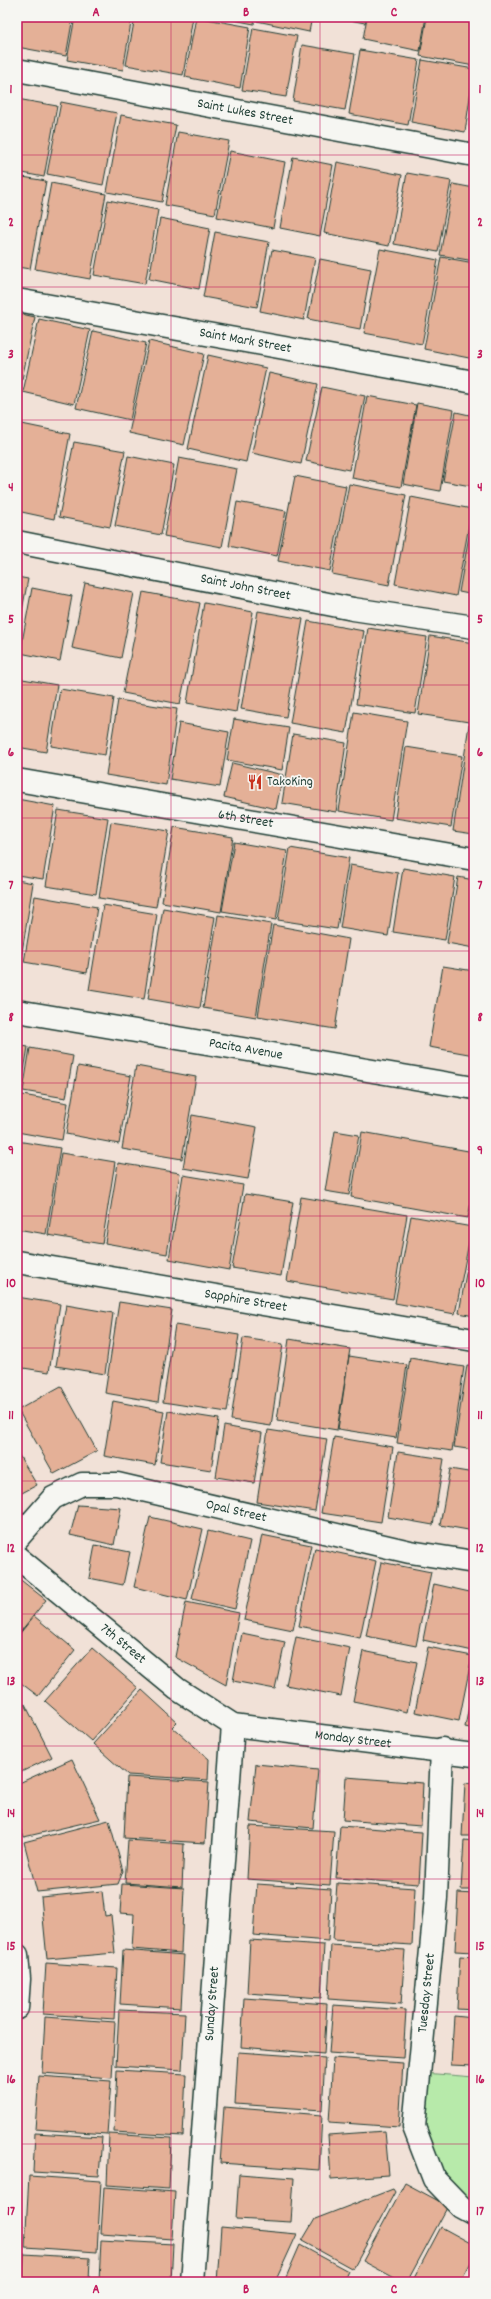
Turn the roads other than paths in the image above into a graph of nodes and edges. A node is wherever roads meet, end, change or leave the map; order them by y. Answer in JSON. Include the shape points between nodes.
{"nodes":[{"id":1,"x":17,"y":70,"type":"edge"},
{"id":2,"x":474,"y":155,"type":"edge"},
{"id":3,"x":17,"y":300,"type":"edge"},
{"id":4,"x":474,"y":382,"type":"edge"},
{"id":5,"x":17,"y":542,"type":"edge"},
{"id":6,"x":474,"y":627,"type":"edge"},
{"id":7,"x":17,"y":780,"type":"edge"},
{"id":8,"x":474,"y":859,"type":"edge"},
{"id":9,"x":17,"y":1011,"type":"edge"},
{"id":10,"x":474,"y":1088,"type":"edge"},
{"id":11,"x":17,"y":1262,"type":"edge"},
{"id":12,"x":474,"y":1340,"type":"edge"},
{"id":13,"x":17,"y":1539,"type":"edge"},
{"id":14,"x":17,"y":1557,"type":"edge"},
{"id":15,"x":474,"y":1562,"type":"edge"},
{"id":16,"x":233,"y":1725,"type":"junction"},
{"id":17,"x":442,"y":1749,"type":"junction"},
{"id":18,"x":474,"y":1755,"type":"edge"},
{"id":19,"x":17,"y":1955,"type":"edge"},
{"id":20,"x":17,"y":2008,"type":"edge"},
{"id":21,"x":474,"y":2214,"type":"edge"},
{"id":22,"x":192,"y":2282,"type":"edge"}],
"edges":[{"from":1,"to":2,"type":"street","name":"Saint Lukes Street"},
{"from":3,"to":4,"type":"street","name":"Saint Mark Street"},
{"from":5,"to":6,"type":"street","name":"Saint John Street","via":[[353,609]]},
{"from":7,"to":8,"type":"street","name":"6th Street"},
{"from":9,"to":10,"type":"street","name":"Pacita Avenue"},
{"from":11,"to":12,"type":"street","name":"Sapphire Street"},
{"from":13,"to":15,"type":"street","name":"Opal Street","via":[[53,1498],[82,1484],[117,1484],[410,1552]]},
{"from":14,"to":16,"type":"street","name":"7th Street","via":[[177,1689]]},
{"from":16,"to":17,"type":"street","name":"Monday Street"},
{"from":16,"to":22,"type":"street","name":"Sunday Street"},
{"from":17,"to":18,"type":"street","name":"Monday Street"},
{"from":17,"to":21,"type":"street","name":"Tuesday Street","via":[[436,1898],[414,2127],[434,2179],[461,2207]]},
{"from":19,"to":20,"type":"street"}]}
